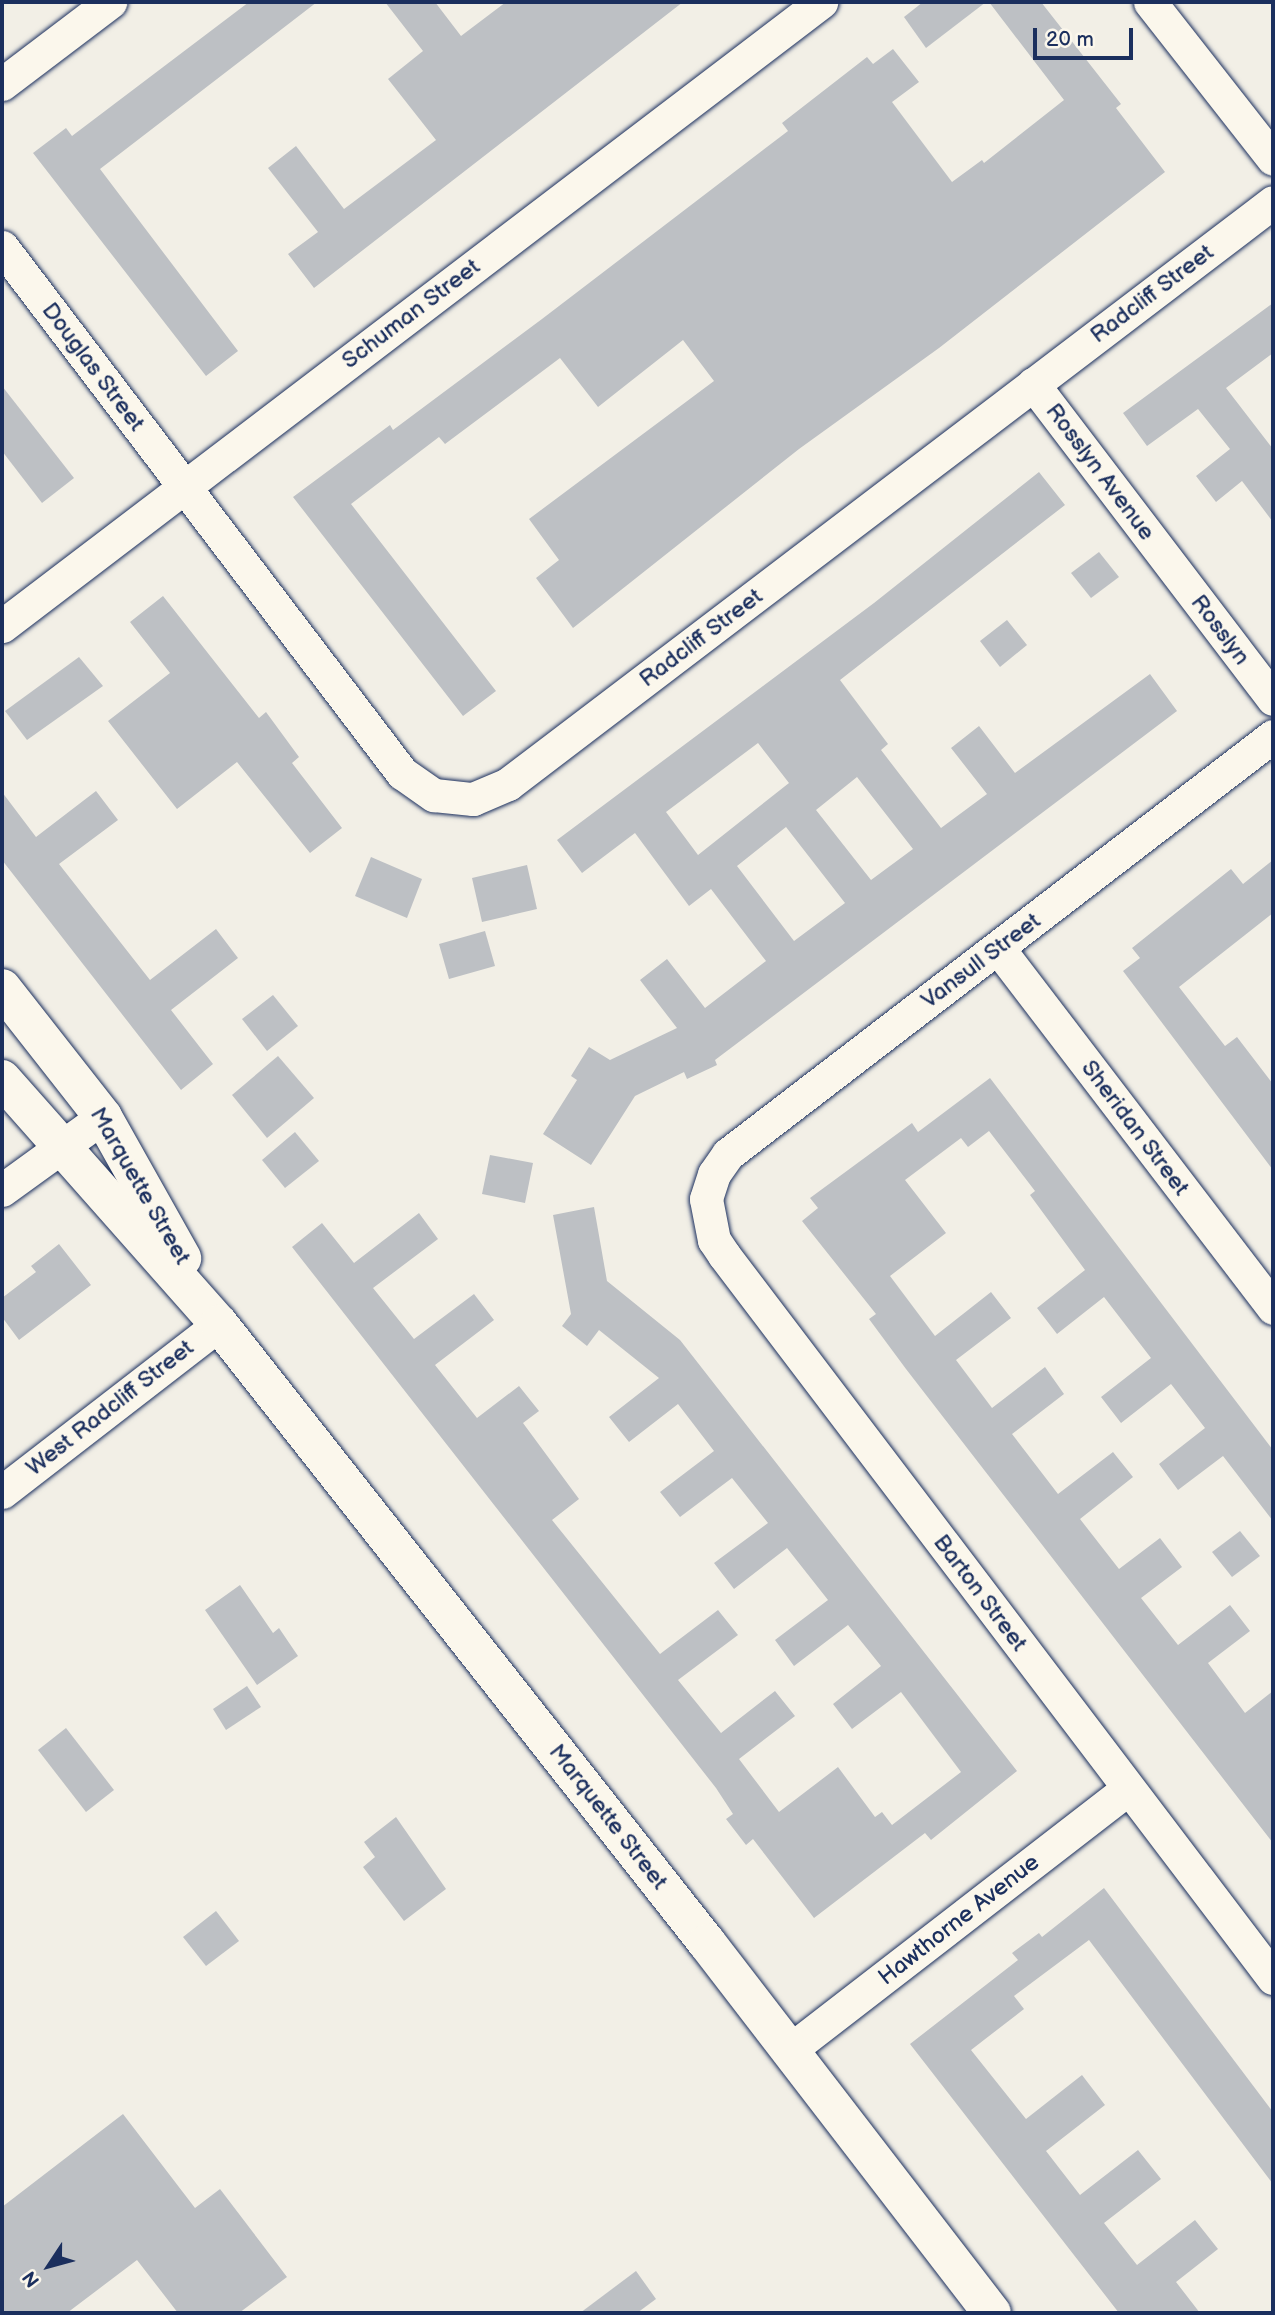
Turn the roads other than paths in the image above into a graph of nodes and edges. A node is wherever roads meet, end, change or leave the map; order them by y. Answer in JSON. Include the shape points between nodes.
{"nodes":[{"id":1,"x":110,"y":2,"type":"edge"},
{"id":2,"x":821,"y":2,"type":"edge"},
{"id":3,"x":1150,"y":2,"type":"edge"},
{"id":4,"x":2,"y":84,"type":"edge"},
{"id":5,"x":1273,"y":159,"type":"edge"},
{"id":6,"x":1273,"y":202,"type":"edge"},
{"id":7,"x":2,"y":247,"type":"edge"},
{"id":8,"x":1033,"y":384,"type":"junction"},
{"id":9,"x":184,"y":486,"type":"junction"},
{"id":10,"x":1168,"y":560,"type":"joint"},
{"id":11,"x":2,"y":626,"type":"edge"},
{"id":12,"x":1273,"y":699,"type":"edge"},
{"id":13,"x":1273,"y":736,"type":"edge"},
{"id":14,"x":998,"y":948,"type":"junction"},
{"id":15,"x":2,"y":988,"type":"edge"},
{"id":16,"x":2,"y":1079,"type":"edge"},
{"id":17,"x":103,"y":1117,"type":"junction"},
{"id":18,"x":64,"y":1148,"type":"junction"},
{"id":19,"x":2,"y":1190,"type":"edge"},
{"id":20,"x":706,"y":1199,"type":"joint"},
{"id":21,"x":1273,"y":1308,"type":"edge"},
{"id":22,"x":219,"y":1324,"type":"junction"},
{"id":23,"x":2,"y":1492,"type":"edge"},
{"id":24,"x":1128,"y":1789,"type":"junction"},
{"id":25,"x":1273,"y":1978,"type":"edge"},
{"id":26,"x":790,"y":2050,"type":"junction"},
{"id":27,"x":992,"y":2313,"type":"edge"}],
"edges":[{"from":1,"to":4,"type":"street"},
{"from":2,"to":9,"type":"street","name":"Schuman Street"},
{"from":3,"to":5,"type":"street"},
{"from":6,"to":8,"type":"street","name":"Radcliff Street"},
{"from":7,"to":9,"type":"street","name":"Douglas Street"},
{"from":8,"to":9,"type":"street","name":"Radcliff Street","via":[[509,784],[473,799],[434,795],[402,773]]},
{"from":8,"to":10,"type":"street","name":"Rosslyn Avenue"},
{"from":9,"to":11,"type":"street","name":"Schuman Street"},
{"from":10,"to":12,"type":"street","name":"Rosslyn"},
{"from":13,"to":14,"type":"street","name":"Vansull Street"},
{"from":14,"to":20,"type":"street","name":"Vansull Street","via":[[728,1154],[713,1174]]},
{"from":14,"to":21,"type":"street","name":"Sheridan Street"},
{"from":15,"to":17,"type":"street","name":"Marquette Street"},
{"from":16,"to":18,"type":"street","name":"Marquette Street"},
{"from":17,"to":18,"type":"street"},
{"from":17,"to":22,"type":"street","name":"Marquette Street"},
{"from":18,"to":19,"type":"street"},
{"from":18,"to":22,"type":"street","name":"Marquette Street"},
{"from":20,"to":24,"type":"street","name":"Barton Street","via":[[715,1240],[724,1255]]},
{"from":22,"to":23,"type":"street","name":"West Radcliff Street"},
{"from":22,"to":26,"type":"street","name":"Marquette Street"},
{"from":24,"to":25,"type":"street","name":"Barton Street"},
{"from":24,"to":26,"type":"street","name":"Hawthorne Avenue"},
{"from":26,"to":27,"type":"street","name":"Marquette Street"}]}
